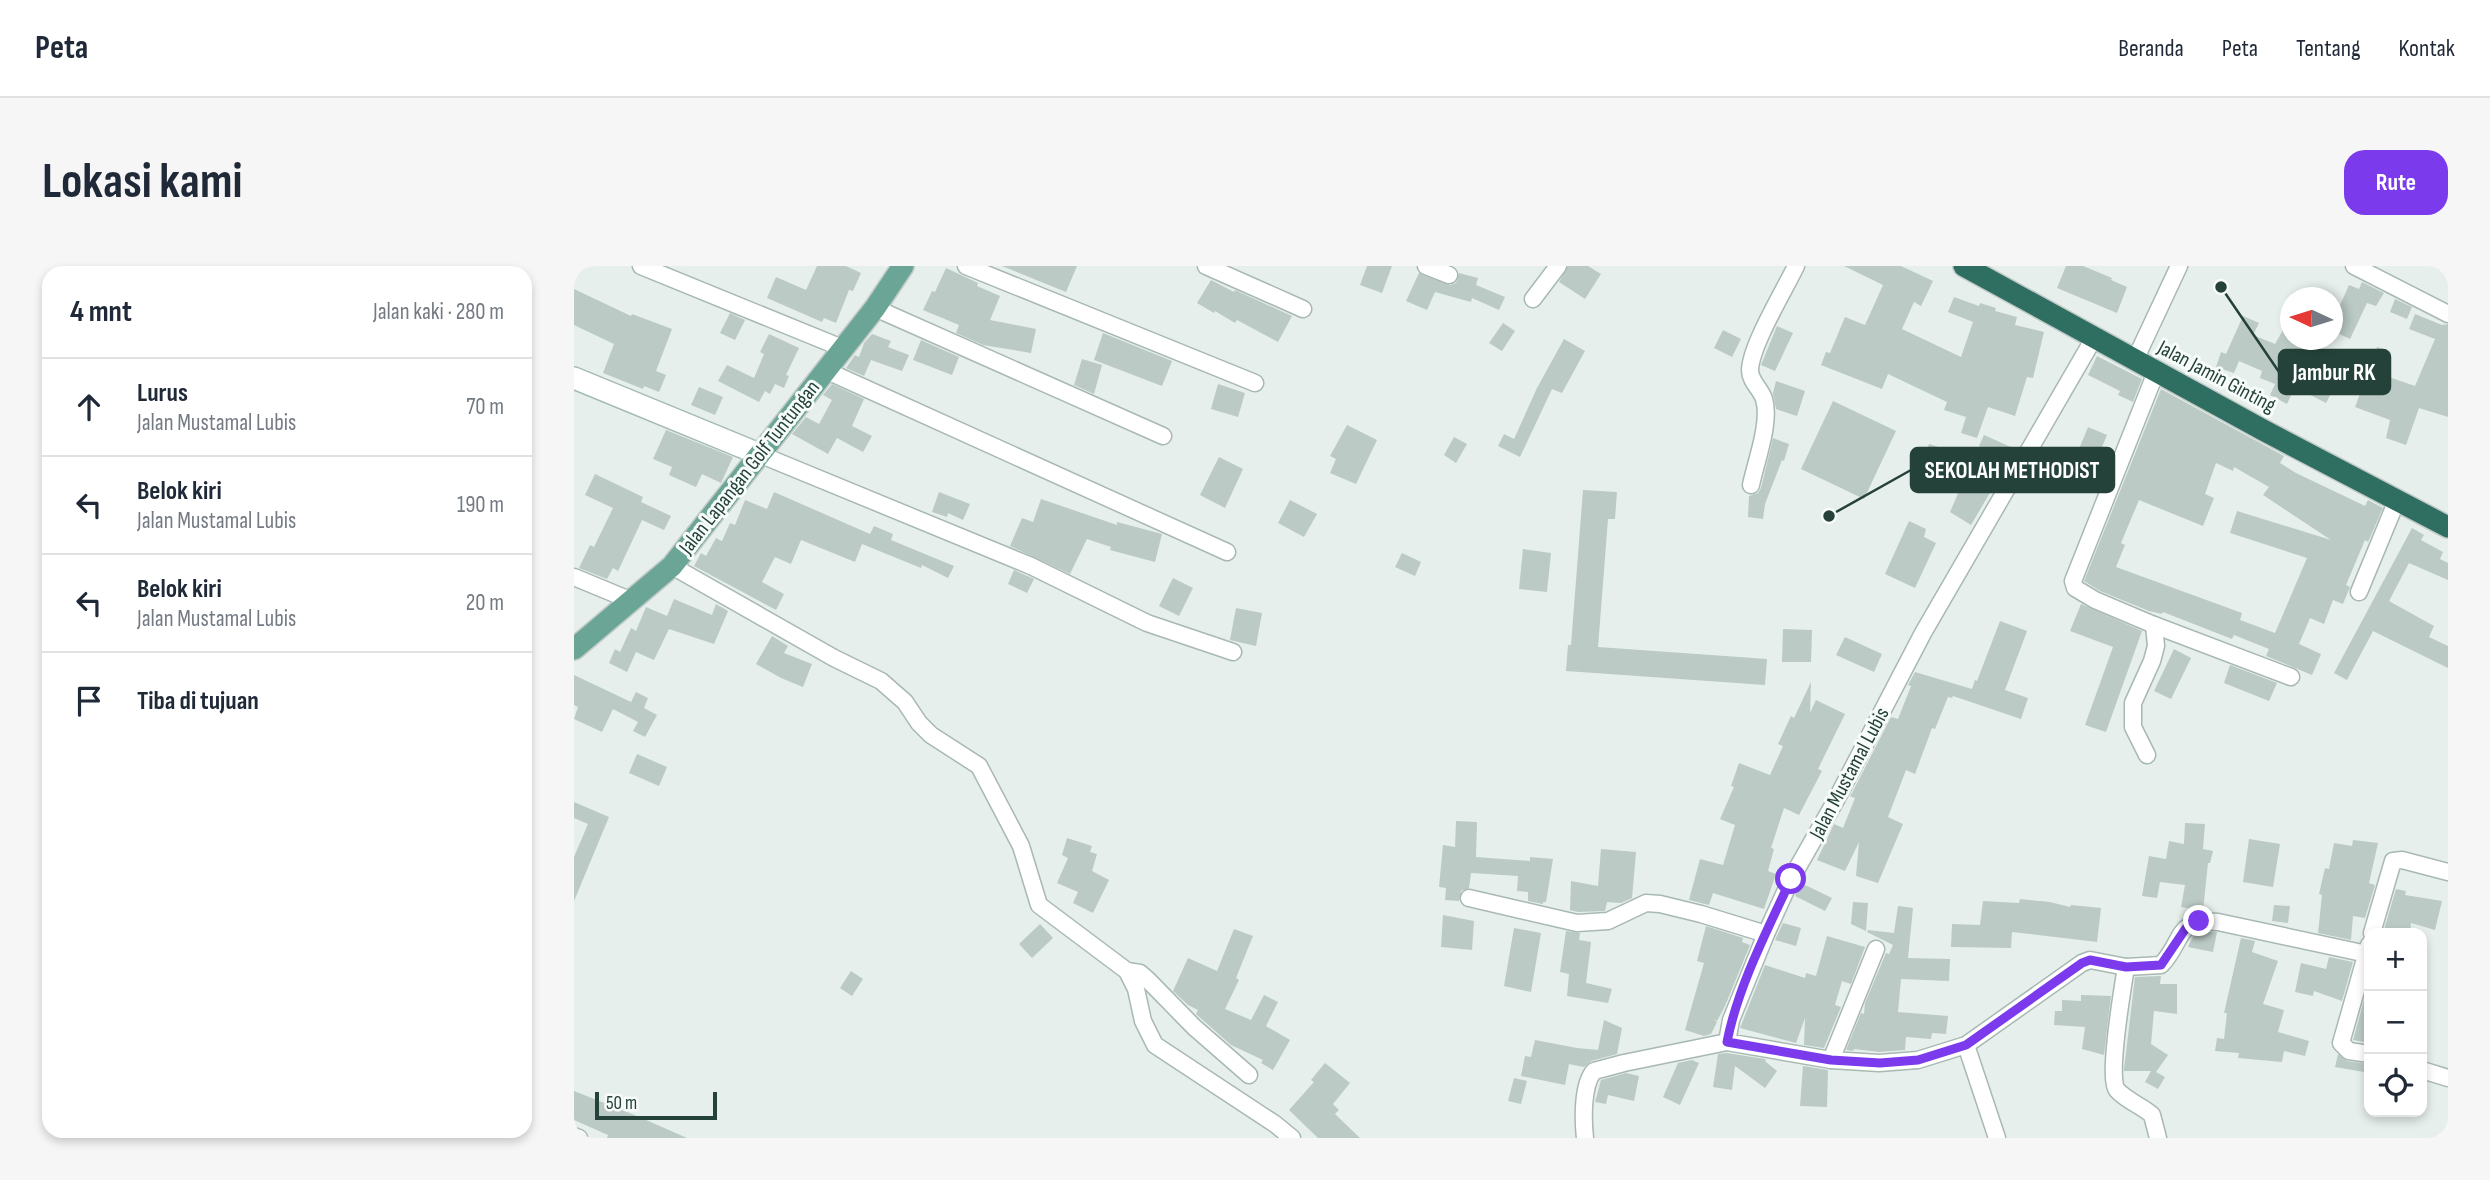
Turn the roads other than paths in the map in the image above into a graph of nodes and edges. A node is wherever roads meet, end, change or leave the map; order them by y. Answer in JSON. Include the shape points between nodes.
{"nodes":[{"id":1,"x":641,"y":266,"type":"edge"},
{"id":2,"x":903,"y":266,"type":"edge"},
{"id":3,"x":966,"y":266,"type":"edge"},
{"id":4,"x":1206,"y":266,"type":"edge"},
{"id":5,"x":1426,"y":266,"type":"edge"},
{"id":6,"x":1558,"y":266,"type":"edge"},
{"id":7,"x":1796,"y":266,"type":"edge"},
{"id":8,"x":1964,"y":266,"type":"edge"},
{"id":9,"x":2179,"y":266,"type":"edge"},
{"id":10,"x":2354,"y":266,"type":"edge"},
{"id":11,"x":1449,"y":275,"type":"dead end"},
{"id":12,"x":1533,"y":299,"type":"dead end"},
{"id":13,"x":875,"y":308,"type":"junction"},
{"id":14,"x":1303,"y":309,"type":"dead end"},
{"id":15,"x":2448,"y":314,"type":"edge"},
{"id":16,"x":2094,"y":338,"type":"junction"},
{"id":17,"x":842,"y":348,"type":"junction"},
{"id":18,"x":2135,"y":360,"type":"junction"},
{"id":19,"x":825,"y":370,"type":"junction"},
{"id":20,"x":2157,"y":372,"type":"junction"},
{"id":21,"x":574,"y":378,"type":"edge"},
{"id":22,"x":1255,"y":383,"type":"dead end"},
{"id":23,"x":1163,"y":436,"type":"dead end"},
{"id":24,"x":759,"y":454,"type":"junction"},
{"id":25,"x":1751,"y":485,"type":"dead end"},
{"id":26,"x":2398,"y":500,"type":"junction"},
{"id":27,"x":2448,"y":527,"type":"edge"},
{"id":28,"x":1227,"y":552,"type":"dead end"},
{"id":29,"x":672,"y":566,"type":"junction"},
{"id":30,"x":574,"y":578,"type":"edge"},
{"id":31,"x":2359,"y":592,"type":"dead end"},
{"id":32,"x":632,"y":601,"type":"junction"},
{"id":33,"x":2154,"y":625,"type":"junction"},
{"id":34,"x":574,"y":649,"type":"edge"},
{"id":35,"x":1233,"y":652,"type":"dead end"},
{"id":36,"x":2291,"y":677,"type":"dead end"},
{"id":37,"x":2147,"y":755,"type":"dead end"},
{"id":38,"x":2448,"y":872,"type":"edge"},
{"id":39,"x":1469,"y":898,"type":"dead end"},
{"id":40,"x":2373,"y":928,"type":"edge"},
{"id":41,"x":1766,"y":934,"type":"junction"},
{"id":42,"x":1876,"y":949,"type":"dead end"},
{"id":43,"x":2364,"y":949,"type":"edge"},
{"id":44,"x":2364,"y":964,"type":"edge"},
{"id":45,"x":2126,"y":967,"type":"junction"},
{"id":46,"x":1127,"y":971,"type":"junction"},
{"id":47,"x":1727,"y":1042,"type":"junction"},
{"id":48,"x":1966,"y":1045,"type":"junction"},
{"id":49,"x":2364,"y":1053,"type":"edge"},
{"id":50,"x":1831,"y":1060,"type":"junction"},
{"id":51,"x":2427,"y":1072,"type":"edge"},
{"id":52,"x":1249,"y":1075,"type":"dead end"},
{"id":53,"x":2448,"y":1078,"type":"edge"},
{"id":54,"x":574,"y":1136,"type":"edge"},
{"id":55,"x":579,"y":1138,"type":"edge"},
{"id":56,"x":1292,"y":1138,"type":"edge"},
{"id":57,"x":1585,"y":1138,"type":"edge"},
{"id":58,"x":1997,"y":1138,"type":"edge"},
{"id":59,"x":2158,"y":1138,"type":"edge"}],
"edges":[{"from":1,"to":17,"type":"street"},
{"from":2,"to":13,"type":"main road","name":"Jalan Lapangan Golf Tuntungan"},
{"from":3,"to":22,"type":"street"},
{"from":4,"to":14,"type":"street"},
{"from":5,"to":11,"type":"street"},
{"from":6,"to":12,"type":"street"},
{"from":7,"to":25,"type":"street","via":[[1750,369],[1766,410]]},
{"from":8,"to":16,"type":"highway","name":"Jalan Jamin Ginting"},
{"from":9,"to":18,"type":"street"},
{"from":10,"to":15,"type":"street"},
{"from":13,"to":17,"type":"main road","name":"Jalan Lapangan Golf Tuntungan"},
{"from":13,"to":23,"type":"street"},
{"from":16,"to":18,"type":"highway","name":"Jalan Jamin Ginting"},
{"from":16,"to":41,"type":"street","name":"Jalan Mustamal Lubis","via":[[1923,633]]},
{"from":17,"to":19,"type":"main road","name":"Jalan Lapangan Golf Tuntungan"},
{"from":18,"to":20,"type":"highway","name":"Jalan Jamin Ginting"},
{"from":19,"to":24,"type":"main road","name":"Jalan Lapangan Golf Tuntungan"},
{"from":19,"to":28,"type":"street"},
{"from":20,"to":26,"type":"highway","name":"Jalan Jamin Ginting"},
{"from":20,"to":33,"type":"street","via":[[2073,581],[2078,591]]},
{"from":21,"to":24,"type":"street"},
{"from":24,"to":29,"type":"main road","name":"Jalan Lapangan Golf Tuntungan"},
{"from":24,"to":35,"type":"street","via":[[1031,566],[1147,623]]},
{"from":26,"to":27,"type":"highway","name":"Jalan Jamin Ginting"},
{"from":26,"to":31,"type":"street"},
{"from":29,"to":32,"type":"main road","name":"Jalan Lapangan Golf Tuntungan"},
{"from":29,"to":46,"type":"street","via":[[881,681],[931,735],[979,766],[1021,846],[1039,905]]},
{"from":30,"to":32,"type":"street"},
{"from":32,"to":34,"type":"main road","name":"Jalan Lapangan Golf Tuntungan"},
{"from":33,"to":36,"type":"street"},
{"from":33,"to":37,"type":"street","via":[[2152,661],[2133,703],[2133,727]]},
{"from":38,"to":40,"type":"street","via":[[2393,861]]},
{"from":39,"to":41,"type":"street","via":[[1577,923],[1608,921],[1646,903],[1660,904]]},
{"from":41,"to":47,"type":"street","name":"Jalan Mustamal Lubis","via":[[1731,1020]]},
{"from":42,"to":50,"type":"street"},
{"from":43,"to":45,"type":"street","via":[[2199,921],[2186,928],[2161,965]]},
{"from":44,"to":49,"type":"street","via":[[2342,1043],[2349,1051]]},
{"from":45,"to":48,"type":"street","via":[[2090,960],[2082,963]]},
{"from":45,"to":59,"type":"street","via":[[2114,1086],[2152,1115]]},
{"from":46,"to":52,"type":"street","via":[[1148,979]]},
{"from":46,"to":56,"type":"street","via":[[1155,1045]]},
{"from":47,"to":50,"type":"street"},
{"from":47,"to":57,"type":"street","via":[[1594,1071],[1588,1080]]},
{"from":48,"to":50,"type":"street","via":[[1898,1063]]},
{"from":48,"to":58,"type":"street"},
{"from":51,"to":53,"type":"street"},
{"from":54,"to":55,"type":"street"}]}
